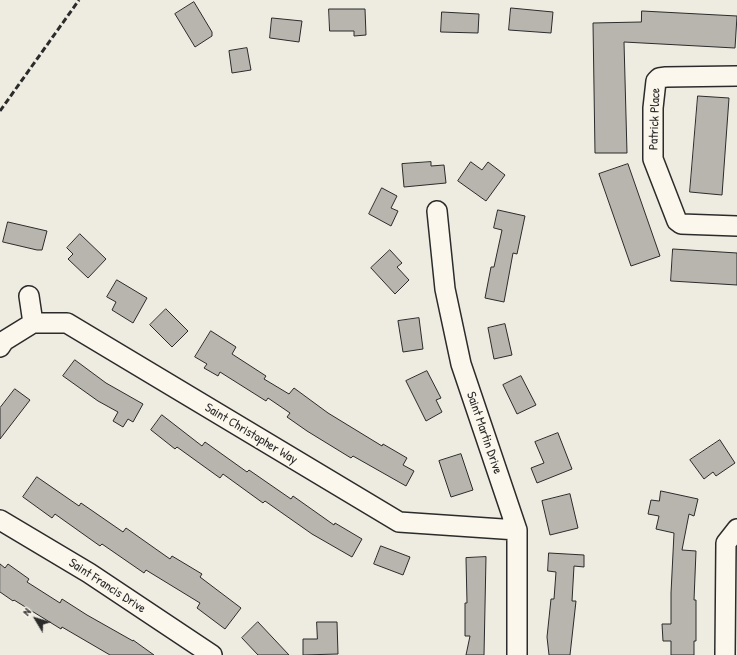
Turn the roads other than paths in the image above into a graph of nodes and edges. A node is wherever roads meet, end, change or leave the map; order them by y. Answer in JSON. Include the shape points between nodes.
{"nodes":[{"id":1,"x":737,"y":76,"type":"edge"},
{"id":2,"x":437,"y":211,"type":"dead end"},
{"id":3,"x":737,"y":226,"type":"edge"},
{"id":4,"x":29,"y":296,"type":"dead end"},
{"id":5,"x":33,"y":323,"type":"junction"},
{"id":6,"x":0,"y":347,"type":"edge"},
{"id":7,"x":0,"y":520,"type":"edge"},
{"id":8,"x":737,"y":529,"type":"edge"},
{"id":9,"x":517,"y":530,"type":"junction"},
{"id":10,"x":212,"y":655,"type":"edge"},
{"id":11,"x":517,"y":655,"type":"edge"},
{"id":12,"x":726,"y":655,"type":"edge"}],
"edges":[{"from":1,"to":3,"type":"street","name":"Patrick Place","via":[[659,78],[656,81],[652,108],[653,159],[677,221],[681,224]]},
{"from":2,"to":9,"type":"street","name":"Saint Martin Drive","via":[[445,289],[461,364]]},
{"from":4,"to":5,"type":"street"},
{"from":5,"to":6,"type":"street","via":[[4,341]]},
{"from":5,"to":9,"type":"street","name":"Saint Christopher Way","via":[[67,323],[399,522]]},
{"from":7,"to":10,"type":"street","name":"Saint Francis Drive","via":[[89,573]]},
{"from":8,"to":12,"type":"street","via":[[726,543]]},
{"from":9,"to":11,"type":"street","name":"Saint Martin Drive"}]}
